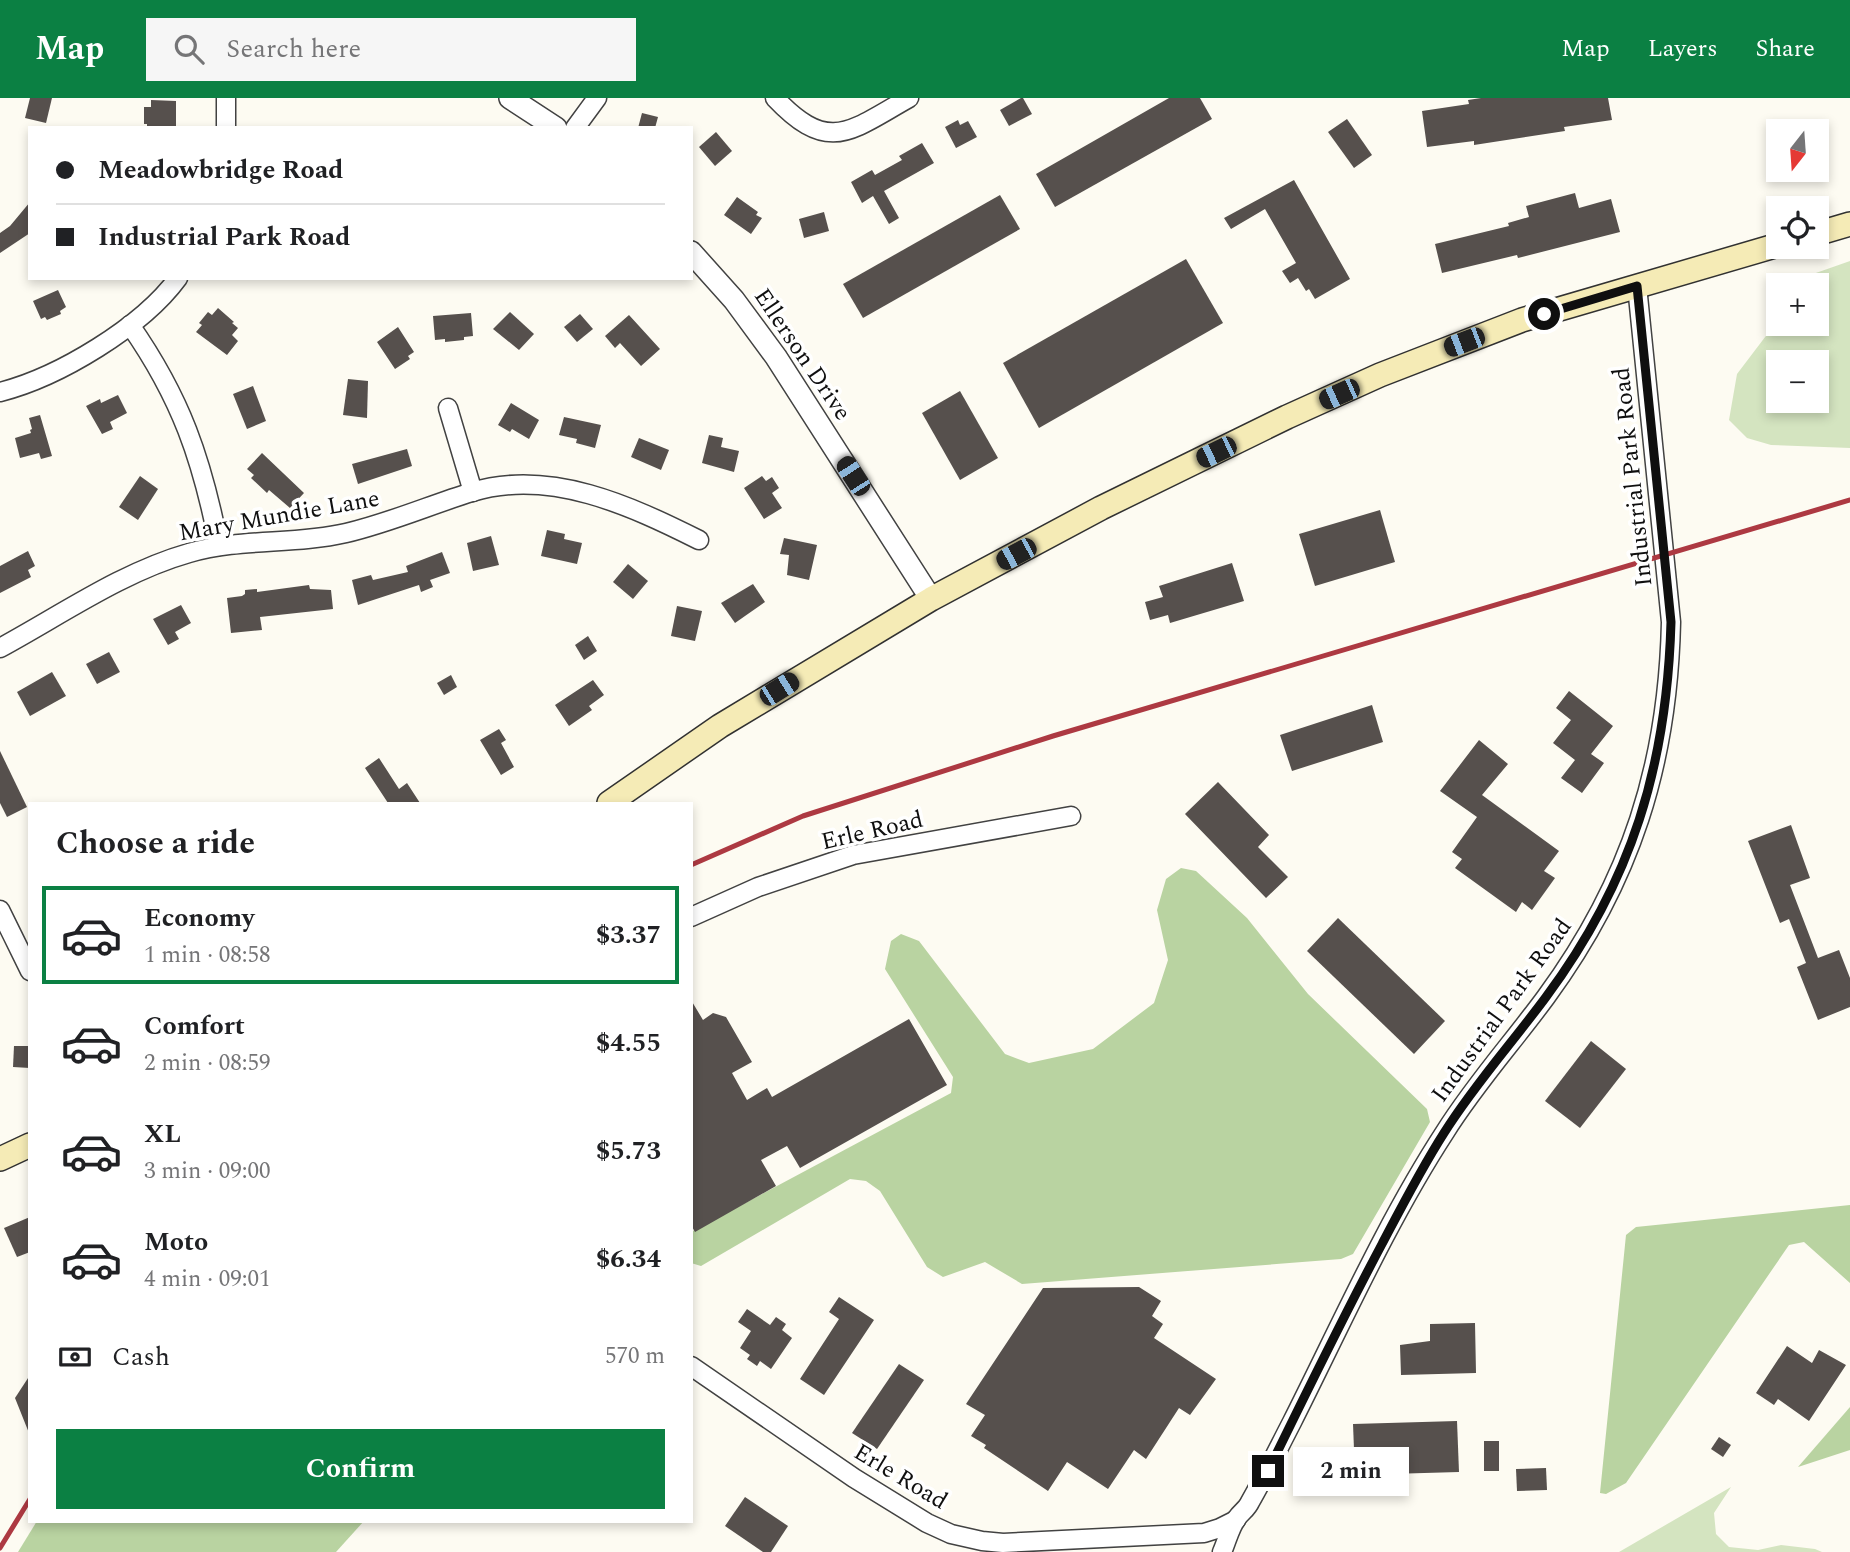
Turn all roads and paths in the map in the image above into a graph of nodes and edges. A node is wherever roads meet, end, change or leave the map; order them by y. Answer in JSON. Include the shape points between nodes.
{"nodes":[{"id":1,"x":226,"y":98,"type":"edge"},
{"id":2,"x":510,"y":98,"type":"edge"},
{"id":3,"x":597,"y":98,"type":"edge"},
{"id":4,"x":775,"y":98,"type":"edge"},
{"id":5,"x":909,"y":98,"type":"edge"},
{"id":6,"x":226,"y":126,"type":"edge"},
{"id":7,"x":553,"y":126,"type":"edge"},
{"id":8,"x":576,"y":126,"type":"edge"},
{"id":9,"x":1850,"y":224,"type":"edge"},
{"id":10,"x":1829,"y":230,"type":"edge"},
{"id":11,"x":1766,"y":248,"type":"edge"},
{"id":12,"x":693,"y":254,"type":"edge"},
{"id":13,"x":176,"y":280,"type":"edge"},
{"id":14,"x":1637,"y":286,"type":"junction"},
{"id":15,"x":130,"y":325,"type":"junction"},
{"id":16,"x":0,"y":392,"type":"edge"},
{"id":17,"x":448,"y":408,"type":"dead end"},
{"id":18,"x":473,"y":492,"type":"junction"},
{"id":19,"x":699,"y":540,"type":"dead end"},
{"id":20,"x":219,"y":546,"type":"junction"},
{"id":21,"x":931,"y":599,"type":"junction"},
{"id":22,"x":0,"y":648,"type":"edge"},
{"id":23,"x":610,"y":802,"type":"edge"},
{"id":24,"x":1071,"y":816,"type":"dead end"},
{"id":25,"x":0,"y":910,"type":"edge"},
{"id":26,"x":693,"y":915,"type":"edge"},
{"id":27,"x":28,"y":967,"type":"edge"},
{"id":28,"x":28,"y":1146,"type":"edge"},
{"id":29,"x":0,"y":1159,"type":"edge"},
{"id":30,"x":693,"y":1367,"type":"edge"},
{"id":31,"x":1236,"y":1520,"type":"junction"},
{"id":32,"x":1222,"y":1552,"type":"edge"}],
"edges":[{"from":1,"to":6,"type":"street"},
{"from":2,"to":7,"type":"street"},
{"from":3,"to":8,"type":"street"},
{"from":4,"to":5,"type":"street","via":[[801,124],[827,132],[858,127]]},
{"from":9,"to":10,"type":"main road"},
{"from":11,"to":14,"type":"main road"},
{"from":12,"to":21,"type":"street","name":"Ellerson Drive","via":[[776,358]]},
{"from":13,"to":15,"type":"street"},
{"from":14,"to":21,"type":"main road","via":[[1522,320],[1380,375],[1101,508]]},
{"from":14,"to":31,"type":"street","name":"Industrial Park Road","via":[[1671,622],[1665,718],[1643,811],[1595,921],[1547,996],[1444,1133],[1359,1288],[1268,1471]]},
{"from":15,"to":16,"type":"street","via":[[78,359]]},
{"from":15,"to":20,"type":"street","via":[[184,418]]},
{"from":17,"to":18,"type":"street"},
{"from":18,"to":19,"type":"street","name":"Mary Mundie Lane","via":[[521,484],[577,491],[627,507]]},
{"from":18,"to":20,"type":"street","name":"Mary Mundie Lane","via":[[346,533]]},
{"from":20,"to":22,"type":"street","name":"Mary Mundie Lane","via":[[158,564]]},
{"from":21,"to":23,"type":"main road","via":[[720,726]]},
{"from":24,"to":26,"type":"street","name":"Erle Road","via":[[853,855]]},
{"from":25,"to":27,"type":"street"},
{"from":28,"to":29,"type":"main road"},
{"from":30,"to":31,"type":"street","name":"Erle Road","via":[[854,1478],[951,1534],[1003,1543],[1074,1541],[1204,1533]]},
{"from":31,"to":32,"type":"street","name":"Industrial Park Road"}]}
